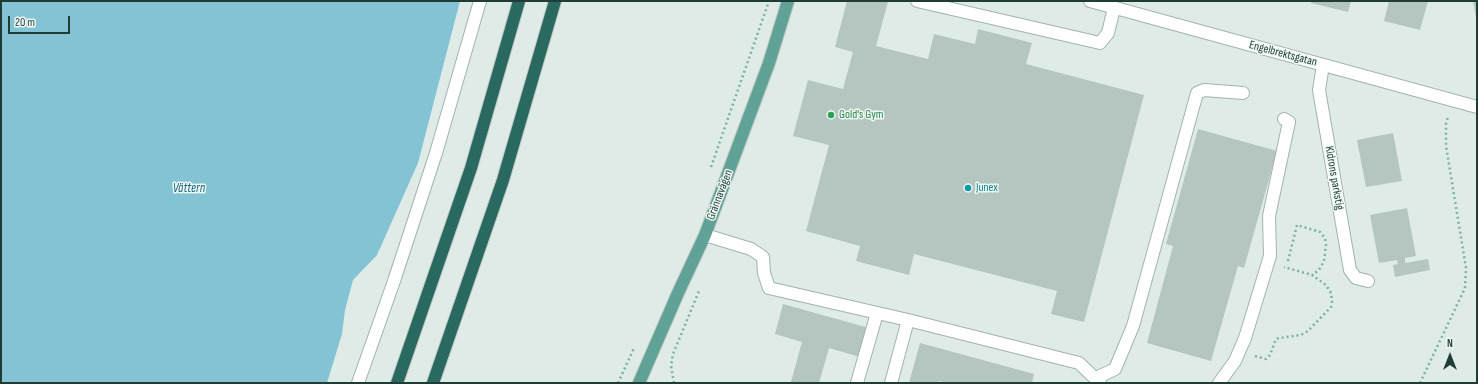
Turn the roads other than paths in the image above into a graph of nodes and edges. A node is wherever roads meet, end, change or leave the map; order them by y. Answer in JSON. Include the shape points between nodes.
{"nodes":[{"id":1,"x":480,"y":1,"type":"edge"},
{"id":2,"x":519,"y":1,"type":"edge"},
{"id":3,"x":555,"y":1,"type":"edge"},
{"id":4,"x":788,"y":1,"type":"edge"},
{"id":5,"x":917,"y":1,"type":"edge"},
{"id":6,"x":1090,"y":1,"type":"edge"},
{"id":7,"x":1114,"y":8,"type":"junction"},
{"id":8,"x":1323,"y":64,"type":"junction"},
{"id":9,"x":1243,"y":93,"type":"dead end"},
{"id":10,"x":1477,"y":107,"type":"edge"},
{"id":11,"x":1284,"y":119,"type":"dead end"},
{"id":12,"x":705,"y":235,"type":"junction"},
{"id":13,"x":1368,"y":282,"type":"dead end"},
{"id":14,"x":877,"y":313,"type":"junction"},
{"id":15,"x":908,"y":320,"type":"junction"},
{"id":16,"x":1098,"y":380,"type":"edge"},
{"id":17,"x":358,"y":383,"type":"edge"},
{"id":18,"x":396,"y":383,"type":"edge"},
{"id":19,"x":433,"y":383,"type":"edge"},
{"id":20,"x":638,"y":383,"type":"edge"},
{"id":21,"x":856,"y":383,"type":"edge"},
{"id":22,"x":891,"y":383,"type":"edge"},
{"id":23,"x":1219,"y":383,"type":"edge"}],
"edges":[{"from":1,"to":17,"type":"street","via":[[436,153]]},
{"from":2,"to":18,"type":"highway","via":[[471,168]]},
{"from":3,"to":19,"type":"highway","via":[[503,180]]},
{"from":4,"to":12,"type":"main road","name":"Grännavägen","via":[[769,64]]},
{"from":5,"to":7,"type":"street","via":[[1100,43],[1108,33]]},
{"from":6,"to":7,"type":"street","name":"Engelbrektsgatan"},
{"from":7,"to":8,"type":"street","name":"Engelbrektsgatan"},
{"from":8,"to":10,"type":"street","name":"Engelbrektsgatan"},
{"from":8,"to":13,"type":"street","name":"Kidrons parkstig","via":[[1319,90],[1350,270],[1356,278]]},
{"from":9,"to":16,"type":"street","via":[[1204,90],[1197,93],[1133,326],[1115,369]]},
{"from":11,"to":23,"type":"street","via":[[1289,122],[1269,216],[1270,256],[1245,338],[1235,361]]},
{"from":12,"to":14,"type":"street","via":[[750,249],[763,257],[764,273],[769,288]]},
{"from":12,"to":20,"type":"main road","name":"Grännavägen"},
{"from":14,"to":15,"type":"street"},
{"from":14,"to":21,"type":"street"},
{"from":15,"to":16,"type":"street","via":[[1079,363]]},
{"from":15,"to":22,"type":"street"}]}
